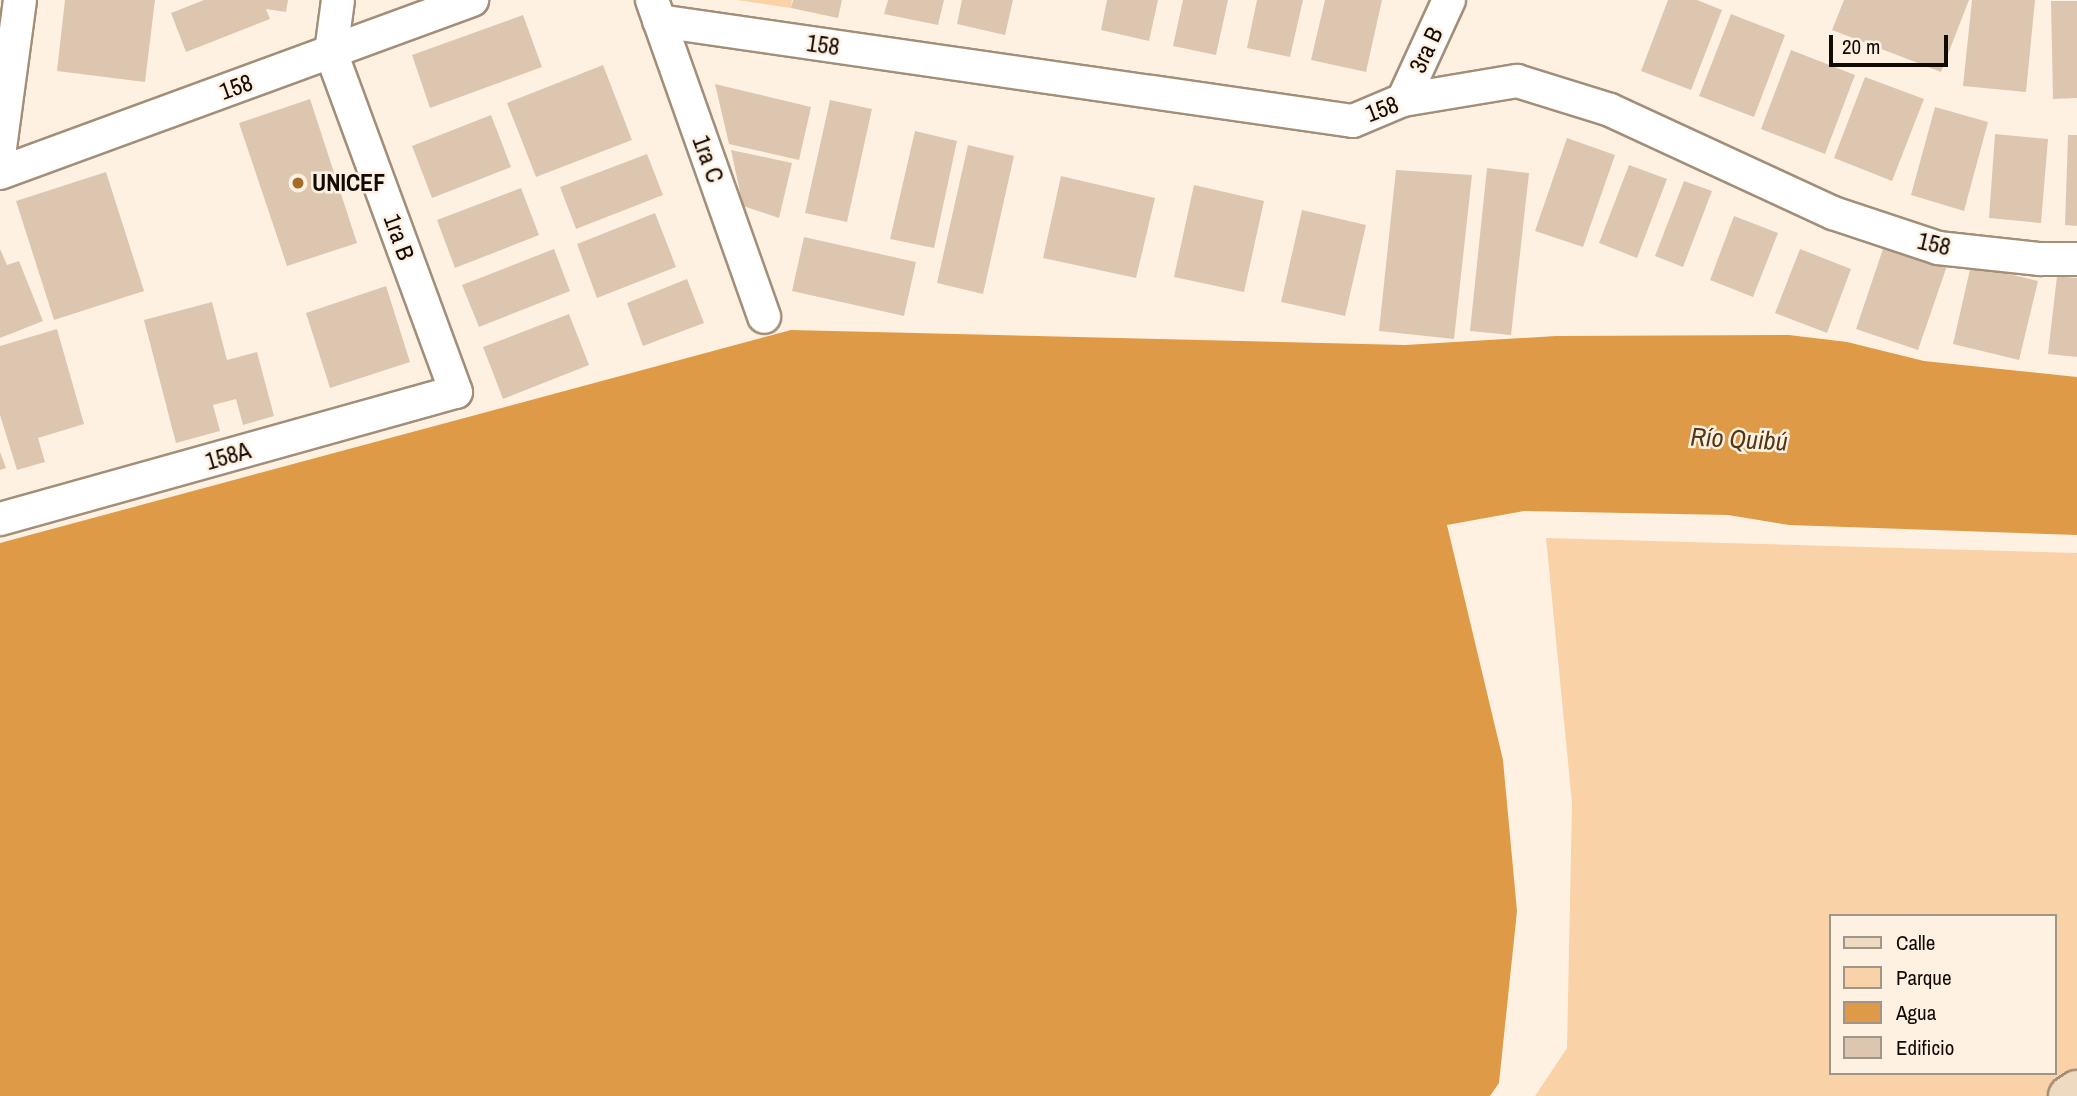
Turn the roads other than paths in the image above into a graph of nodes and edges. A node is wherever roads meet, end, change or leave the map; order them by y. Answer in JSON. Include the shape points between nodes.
{"nodes":[{"id":1,"x":20,"y":0,"type":"edge"},
{"id":2,"x":338,"y":0,"type":"edge"},
{"id":3,"x":472,"y":0,"type":"edge"},
{"id":4,"x":1448,"y":0,"type":"edge"},
{"id":5,"x":655,"y":10,"type":"edge"},
{"id":6,"x":331,"y":52,"type":"junction"},
{"id":7,"x":1402,"y":100,"type":"junction"},
{"id":8,"x":0,"y":148,"type":"edge"},
{"id":9,"x":0,"y":173,"type":"edge"},
{"id":10,"x":2077,"y":259,"type":"edge"},
{"id":11,"x":764,"y":317,"type":"dead end"},
{"id":12,"x":456,"y":392,"type":"joint"},
{"id":13,"x":0,"y":519,"type":"edge"},
{"id":14,"x":2077,"y":1090,"type":"edge"},
{"id":15,"x":2068,"y":1096,"type":"edge"}],
"edges":[{"from":1,"to":8,"type":"street"},
{"from":2,"to":6,"type":"street","name":"1ra B"},
{"from":3,"to":6,"type":"street","name":"158"},
{"from":4,"to":7,"type":"street","name":"3ra B"},
{"from":5,"to":7,"type":"street","name":"158","via":[[1353,121]]},
{"from":5,"to":11,"type":"street","name":"1ra C"},
{"from":6,"to":9,"type":"street","name":"158"},
{"from":6,"to":12,"type":"street","name":"1ra B"},
{"from":7,"to":10,"type":"street","name":"158","via":[[1517,81],[1610,110],[1833,213],[1938,247],[2040,260]]},
{"from":12,"to":13,"type":"street","name":"158A"},
{"from":14,"to":15,"type":"street"}]}
